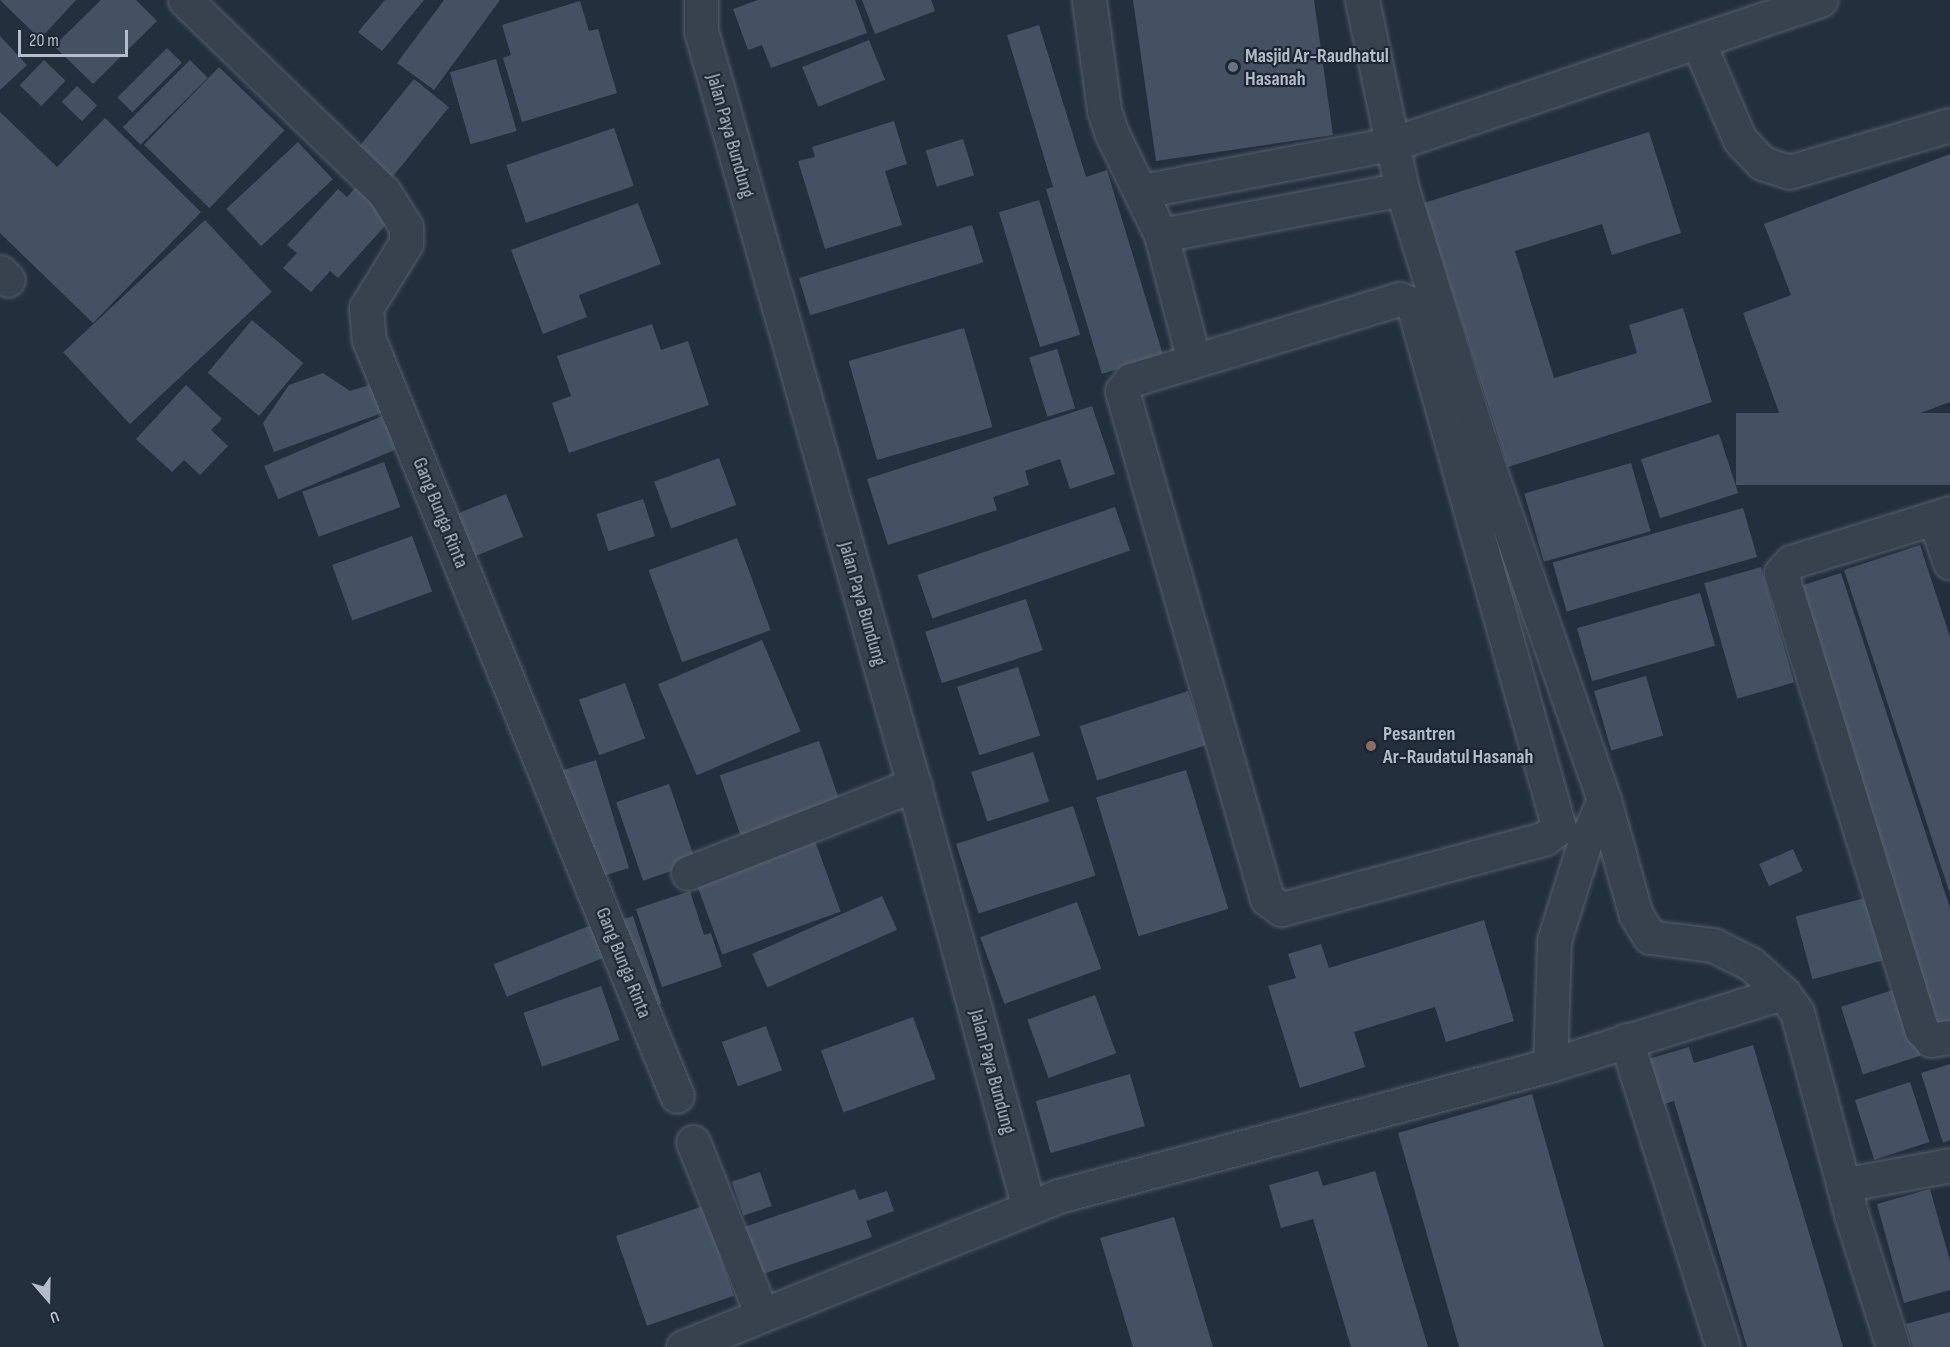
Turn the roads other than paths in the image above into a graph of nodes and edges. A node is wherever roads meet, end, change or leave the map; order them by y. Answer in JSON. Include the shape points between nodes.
{"nodes":[{"id":1,"x":185,"y":0,"type":"edge"},
{"id":2,"x":701,"y":0,"type":"edge"},
{"id":3,"x":1089,"y":0,"type":"edge"},
{"id":4,"x":1362,"y":0,"type":"edge"},
{"id":5,"x":1821,"y":0,"type":"edge"},
{"id":6,"x":1699,"y":44,"type":"junction"},
{"id":7,"x":1950,"y":125,"type":"edge"},
{"id":8,"x":1395,"y":143,"type":"junction"},
{"id":9,"x":1402,"y":189,"type":"junction"},
{"id":10,"x":1142,"y":191,"type":"junction"},
{"id":11,"x":1161,"y":234,"type":"junction"},
{"id":12,"x":1194,"y":362,"type":"junction"},
{"id":13,"x":1943,"y":516,"type":"edge"},
{"id":14,"x":1950,"y":563,"type":"edge"},
{"id":15,"x":914,"y":785,"type":"junction"},
{"id":16,"x":1604,"y":800,"type":"junction"},
{"id":17,"x":688,"y":873,"type":"dead end"},
{"id":18,"x":1783,"y":993,"type":"junction"},
{"id":19,"x":1950,"y":1037,"type":"edge"},
{"id":20,"x":1626,"y":1040,"type":"junction"},
{"id":21,"x":1550,"y":1065,"type":"junction"},
{"id":22,"x":677,"y":1095,"type":"dead end"},
{"id":23,"x":693,"y":1142,"type":"dead end"},
{"id":24,"x":1950,"y":1165,"type":"edge"},
{"id":25,"x":1843,"y":1185,"type":"junction"},
{"id":26,"x":1029,"y":1208,"type":"junction"},
{"id":27,"x":761,"y":1313,"type":"junction"},
{"id":28,"x":683,"y":1347,"type":"edge"},
{"id":29,"x":1723,"y":1347,"type":"edge"},
{"id":30,"x":1893,"y":1347,"type":"edge"}],
"edges":[{"from":1,"to":22,"type":"street","name":"Gang Bunga Rinta","via":[[384,192],[406,227],[406,243],[366,308],[369,340]]},
{"from":2,"to":15,"type":"street","name":"Jalan Paya Bundung","via":[[701,32]]},
{"from":3,"to":10,"type":"street","via":[[1104,110]]},
{"from":4,"to":8,"type":"street"},
{"from":5,"to":6,"type":"street"},
{"from":6,"to":7,"type":"street","via":[[1740,140],[1762,163],[1789,172]]},
{"from":6,"to":8,"type":"street"},
{"from":8,"to":9,"type":"street"},
{"from":8,"to":10,"type":"street"},
{"from":9,"to":11,"type":"street"},
{"from":9,"to":16,"type":"street","via":[[1480,442]]},
{"from":10,"to":11,"type":"street"},
{"from":11,"to":12,"type":"street"},
{"from":12,"to":12,"type":"street","via":[[1131,380],[1123,385],[1123,401],[1271,904],[1281,909],[1556,833],[1559,828],[1413,304],[1399,299]]},
{"from":13,"to":14,"type":"street"},
{"from":13,"to":19,"type":"street","via":[[1791,562],[1781,573],[1922,1030],[1931,1040]]},
{"from":15,"to":17,"type":"street"},
{"from":15,"to":26,"type":"street","name":"Jalan Paya Bundung"},
{"from":16,"to":18,"type":"street","via":[[1636,915],[1650,937],[1713,945],[1751,964]]},
{"from":16,"to":21,"type":"street","via":[[1584,845],[1554,941]]},
{"from":18,"to":20,"type":"street"},
{"from":18,"to":25,"type":"street","via":[[1797,1012]]},
{"from":20,"to":21,"type":"street"},
{"from":20,"to":29,"type":"street"},
{"from":21,"to":26,"type":"street"},
{"from":23,"to":27,"type":"street"},
{"from":24,"to":25,"type":"street"},
{"from":25,"to":30,"type":"street"},
{"from":26,"to":27,"type":"street"},
{"from":27,"to":28,"type":"street"}]}
